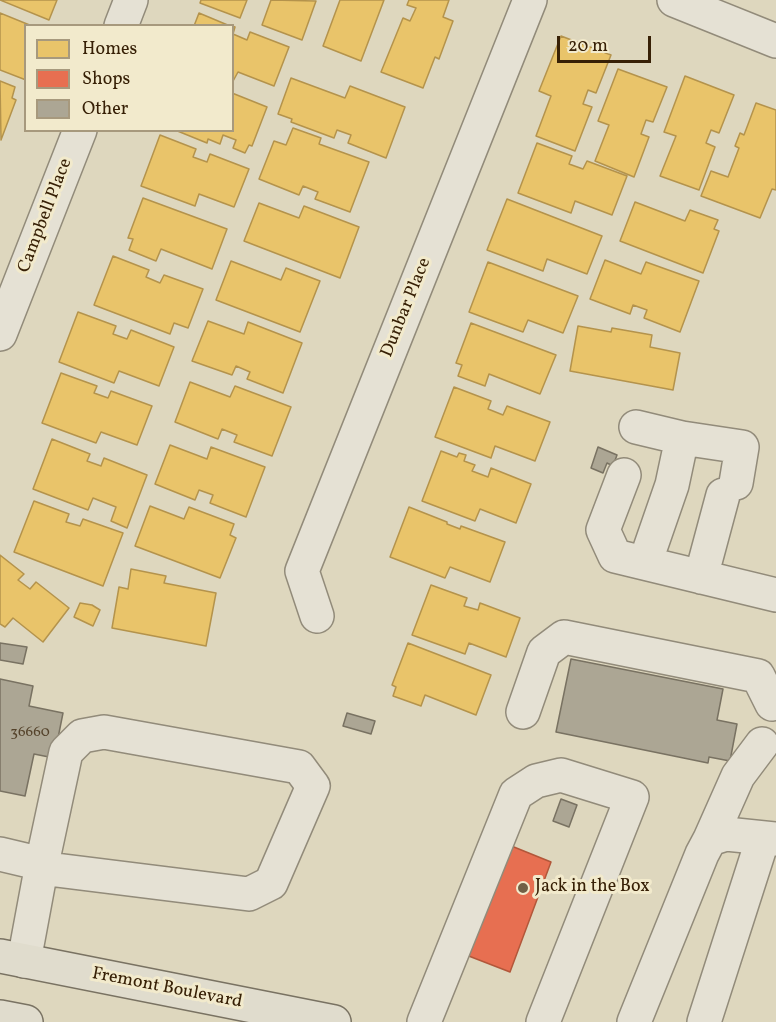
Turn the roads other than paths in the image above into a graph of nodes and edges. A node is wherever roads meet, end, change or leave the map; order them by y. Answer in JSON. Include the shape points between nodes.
{"nodes":[{"id":1,"x":131,"y":0,"type":"edge"},
{"id":2,"x":530,"y":0,"type":"edge"},
{"id":3,"x":674,"y":0,"type":"edge"},
{"id":4,"x":122,"y":24,"type":"edge"},
{"id":5,"x":776,"y":41,"type":"edge"},
{"id":6,"x":79,"y":132,"type":"edge"},
{"id":7,"x":0,"y":334,"type":"edge"},
{"id":8,"x":636,"y":428,"type":"dead end"},
{"id":9,"x":682,"y":438,"type":"junction"},
{"id":10,"x":624,"y":475,"type":"dead end"},
{"id":11,"x":645,"y":563,"type":"junction"},
{"id":12,"x":701,"y":577,"type":"junction"},
{"id":13,"x":776,"y":595,"type":"edge"},
{"id":14,"x":317,"y":616,"type":"dead end"},
{"id":15,"x":774,"y":692,"type":"edge"},
{"id":16,"x":523,"y":712,"type":"dead end"},
{"id":17,"x":769,"y":746,"type":"edge"},
{"id":18,"x":770,"y":838,"type":"edge"},
{"id":19,"x":710,"y":839,"type":"junction"},
{"id":20,"x":0,"y":854,"type":"edge"},
{"id":21,"x":42,"y":864,"type":"junction"},
{"id":22,"x":12,"y":958,"type":"edge"},
{"id":23,"x":0,"y":1017,"type":"edge"},
{"id":24,"x":26,"y":1022,"type":"edge"},
{"id":25,"x":334,"y":1022,"type":"edge"},
{"id":26,"x":424,"y":1022,"type":"edge"},
{"id":27,"x":543,"y":1022,"type":"edge"},
{"id":28,"x":634,"y":1022,"type":"edge"},
{"id":29,"x":704,"y":1022,"type":"edge"}],
"edges":[{"from":1,"to":4,"type":"street"},
{"from":2,"to":14,"type":"street","name":"Dunbar Place","via":[[302,571]]},
{"from":3,"to":5,"type":"street"},
{"from":6,"to":7,"type":"street","name":"Campbell Place"},
{"from":8,"to":9,"type":"street"},
{"from":9,"to":11,"type":"street","via":[[672,485]]},
{"from":9,"to":12,"type":"street","via":[[742,447]]},
{"from":10,"to":11,"type":"street","via":[[603,530],[615,556]]},
{"from":11,"to":12,"type":"street"},
{"from":12,"to":13,"type":"street"},
{"from":15,"to":16,"type":"street","via":[[758,676],[564,637],[544,652]]},
{"from":15,"to":17,"type":"street"},
{"from":17,"to":19,"type":"street","via":[[738,776]]},
{"from":18,"to":19,"type":"street","via":[[726,834]]},
{"from":18,"to":29,"type":"street"},
{"from":19,"to":28,"type":"street"},
{"from":20,"to":21,"type":"street"},
{"from":21,"to":21,"type":"street","via":[[66,752],[82,736],[104,732],[298,767],[313,786],[271,883],[249,894],[56,870]]},
{"from":21,"to":22,"type":"street"},
{"from":22,"to":25,"type":"main road","name":"Fremont Boulevard"},
{"from":23,"to":24,"type":"main road"},
{"from":26,"to":27,"type":"street","via":[[516,794],[536,781],[561,775],[632,797]]}]}
